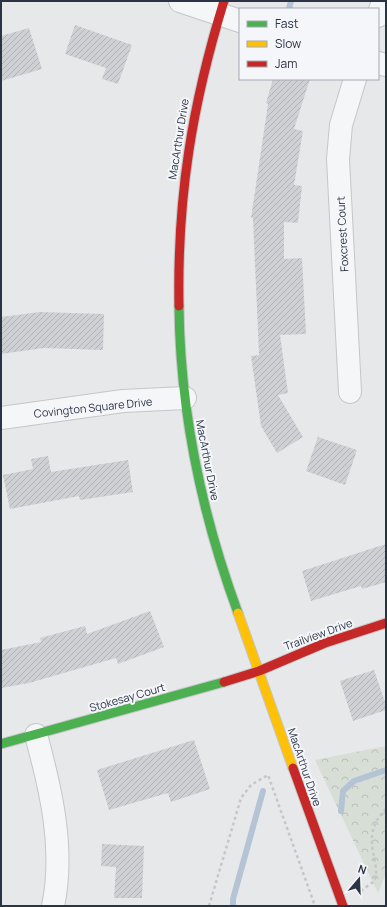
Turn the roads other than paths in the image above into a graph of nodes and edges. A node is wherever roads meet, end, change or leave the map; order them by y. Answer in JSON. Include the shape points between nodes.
{"nodes":[{"id":1,"x":180,"y":1,"type":"edge"},
{"id":2,"x":383,"y":1,"type":"edge"},
{"id":3,"x":221,"y":8,"type":"edge"},
{"id":4,"x":379,"y":13,"type":"edge"},
{"id":5,"x":239,"y":20,"type":"edge"},
{"id":6,"x":355,"y":80,"type":"edge"},
{"id":7,"x":350,"y":392,"type":"dead end"},
{"id":8,"x":184,"y":398,"type":"junction"},
{"id":9,"x":1,"y":418,"type":"edge"},
{"id":10,"x":386,"y":623,"type":"edge"},
{"id":11,"x":259,"y":671,"type":"junction"},
{"id":12,"x":36,"y":735,"type":"junction"},
{"id":13,"x":1,"y":744,"type":"edge"},
{"id":14,"x":53,"y":906,"type":"edge"},
{"id":15,"x":343,"y":906,"type":"edge"}],
"edges":[{"from":1,"to":3,"type":"street"},
{"from":2,"to":4,"type":"street"},
{"from":3,"to":5,"type":"street"},
{"from":3,"to":8,"type":"street","name":"MacArthur Drive","via":[[203,69],[191,125],[180,224],[178,313]]},
{"from":6,"to":7,"type":"street","name":"Foxcrest Court","via":[[341,125],[338,159]]},
{"from":8,"to":9,"type":"street","name":"Covington Square Drive","via":[[123,401]]},
{"from":8,"to":11,"type":"street","name":"MacArthur Drive","via":[[191,443],[215,545]]},
{"from":10,"to":11,"type":"street","name":"Trailview Drive","via":[[325,643]]},
{"from":11,"to":12,"type":"street","name":"Stokesay Court"},
{"from":11,"to":15,"type":"street","name":"MacArthur Drive"},
{"from":12,"to":13,"type":"street","name":"Stokesay Court"},
{"from":12,"to":14,"type":"street","via":[[48,779],[56,831]]}]}
